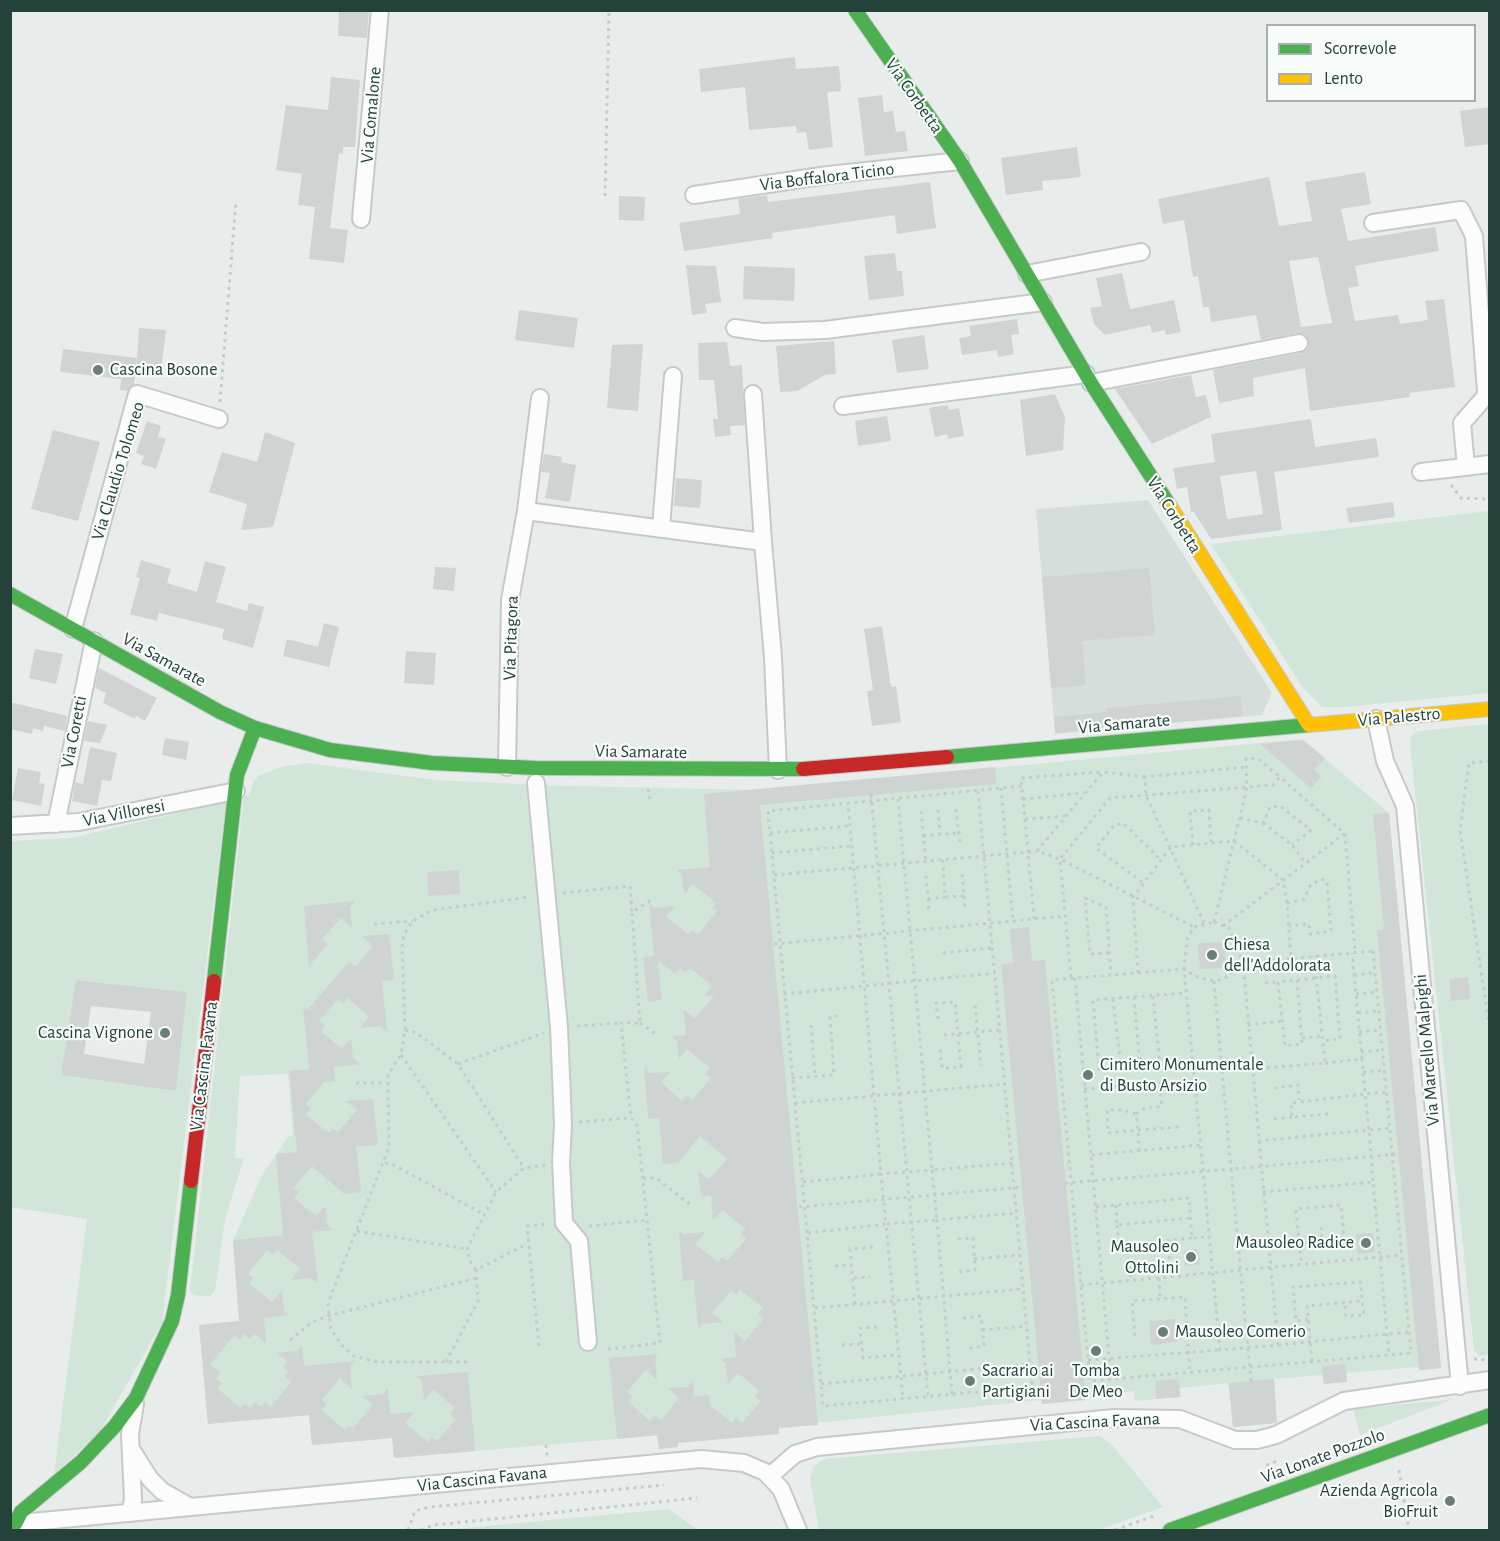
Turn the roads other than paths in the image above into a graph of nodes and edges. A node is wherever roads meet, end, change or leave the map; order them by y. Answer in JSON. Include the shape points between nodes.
{"nodes":[{"id":1,"x":380,"y":10,"type":"edge"},
{"id":2,"x":855,"y":10,"type":"edge"},
{"id":3,"x":960,"y":161,"type":"junction"},
{"id":4,"x":694,"y":195,"type":"dead end"},
{"id":5,"x":361,"y":219,"type":"dead end"},
{"id":6,"x":1374,"y":222,"type":"dead end"},
{"id":7,"x":1141,"y":252,"type":"dead end"},
{"id":8,"x":1027,"y":274,"type":"junction"},
{"id":9,"x":1043,"y":302,"type":"junction"},
{"id":10,"x":735,"y":328,"type":"dead end"},
{"id":11,"x":1299,"y":343,"type":"dead end"},
{"id":12,"x":673,"y":376,"type":"dead end"},
{"id":13,"x":1089,"y":379,"type":"junction"},
{"id":14,"x":753,"y":394,"type":"dead end"},
{"id":15,"x":540,"y":398,"type":"dead end"},
{"id":16,"x":843,"y":406,"type":"dead end"},
{"id":17,"x":219,"y":419,"type":"road end"},
{"id":18,"x":1490,"y":464,"type":"edge"},
{"id":19,"x":1466,"y":467,"type":"junction"},
{"id":20,"x":1421,"y":472,"type":"dead end"},
{"id":21,"x":526,"y":511,"type":"junction"},
{"id":22,"x":660,"y":528,"type":"junction"},
{"id":23,"x":763,"y":542,"type":"junction"},
{"id":24,"x":10,"y":594,"type":"edge"},
{"id":25,"x":73,"y":629,"type":"junction"},
{"id":26,"x":94,"y":641,"type":"junction"},
{"id":27,"x":1490,"y":708,"type":"edge"},
{"id":28,"x":1376,"y":719,"type":"junction"},
{"id":29,"x":1309,"y":725,"type":"junction"},
{"id":30,"x":255,"y":728,"type":"junction"},
{"id":31,"x":507,"y":767,"type":"junction"},
{"id":32,"x":778,"y":770,"type":"junction"},
{"id":33,"x":536,"y":783,"type":"dead end"},
{"id":34,"x":236,"y":790,"type":"junction"},
{"id":35,"x":56,"y":824,"type":"junction"},
{"id":36,"x":10,"y":826,"type":"edge"},
{"id":37,"x":588,"y":1342,"type":"dead end"},
{"id":38,"x":1490,"y":1380,"type":"edge"},
{"id":39,"x":1460,"y":1386,"type":"junction"},
{"id":40,"x":136,"y":1398,"type":"junction"},
{"id":41,"x":1489,"y":1415,"type":"edge"},
{"id":42,"x":130,"y":1448,"type":"junction"},
{"id":43,"x":770,"y":1476,"type":"junction"},
{"id":44,"x":783,"y":1493,"type":"junction"},
{"id":45,"x":191,"y":1508,"type":"junction"},
{"id":46,"x":130,"y":1513,"type":"junction"},
{"id":47,"x":13,"y":1524,"type":"edge"},
{"id":48,"x":787,"y":1530,"type":"edge"},
{"id":49,"x":798,"y":1530,"type":"edge"},
{"id":50,"x":1170,"y":1530,"type":"edge"}],
"edges":[{"from":1,"to":5,"type":"street","name":"Via Comalone"},
{"from":2,"to":3,"type":"street","name":"Via Corbetta"},
{"from":3,"to":4,"type":"street","name":"Via Boffalora Ticino"},
{"from":3,"to":8,"type":"street","name":"Via Corbetta"},
{"from":6,"to":19,"type":"street","via":[[1461,210],[1474,236],[1486,391],[1462,423]]},
{"from":7,"to":8,"type":"street"},
{"from":8,"to":9,"type":"street","name":"Via Corbetta"},
{"from":9,"to":10,"type":"street","via":[[825,330],[763,332]]},
{"from":9,"to":13,"type":"street","name":"Via Corbetta"},
{"from":11,"to":13,"type":"street"},
{"from":12,"to":22,"type":"street"},
{"from":13,"to":16,"type":"street"},
{"from":13,"to":29,"type":"street","name":"Via Corbetta"},
{"from":14,"to":23,"type":"street"},
{"from":15,"to":21,"type":"street","name":"Via Pitagora"},
{"from":17,"to":25,"type":"street","name":"Via Claudio Tolomeo","via":[[136,394]]},
{"from":18,"to":19,"type":"street"},
{"from":19,"to":20,"type":"street"},
{"from":21,"to":22,"type":"street"},
{"from":21,"to":31,"type":"street","name":"Via Pitagora","via":[[510,600]]},
{"from":22,"to":23,"type":"street"},
{"from":23,"to":32,"type":"street"},
{"from":24,"to":25,"type":"street","name":"Via Samarate"},
{"from":25,"to":26,"type":"street","name":"Via Samarate"},
{"from":26,"to":30,"type":"street","name":"Via Samarate"},
{"from":26,"to":35,"type":"street","name":"Via Coretti"},
{"from":27,"to":28,"type":"street","name":"Via Palestro"},
{"from":28,"to":29,"type":"street","name":"Via Palestro"},
{"from":28,"to":39,"type":"street","name":"Via Marcello Malpighi","via":[[1385,761],[1405,806]]},
{"from":29,"to":32,"type":"street","name":"Via Samarate"},
{"from":30,"to":31,"type":"street","name":"Via Samarate","via":[[319,748],[372,757]]},
{"from":30,"to":34,"type":"street","name":"Via Cascina Favana","via":[[240,761]]},
{"from":31,"to":32,"type":"street","name":"Via Samarate"},
{"from":33,"to":37,"type":"street","via":[[559,1027],[566,1226],[579,1241]]},
{"from":34,"to":35,"type":"street","name":"Via Villoresi"},
{"from":34,"to":40,"type":"street","name":"Via Cascina Favana","via":[[178,1295],[167,1334]]},
{"from":35,"to":36,"type":"street","name":"Via Villoresi"},
{"from":38,"to":39,"type":"street","name":"Via Cascina Favana"},
{"from":39,"to":43,"type":"street","name":"Via Cascina Favana","via":[[1344,1401],[1276,1435],[1257,1440],[1235,1440],[1179,1419],[1114,1418],[817,1447],[795,1454]]},
{"from":40,"to":42,"type":"street","name":"Via Cascina Favana"},
{"from":40,"to":47,"type":"street","name":"Via Cascina Favana","via":[[95,1449],[21,1512]]},
{"from":41,"to":50,"type":"street","name":"Via Lonate Pozzolo"},
{"from":42,"to":45,"type":"street","via":[[162,1491]]},
{"from":42,"to":46,"type":"street","name":"Via Cascina Favana"},
{"from":43,"to":44,"type":"street","name":"Via Cascina Favana"},
{"from":43,"to":45,"type":"street","name":"Via Cascina Favana","via":[[744,1463],[686,1460]]},
{"from":44,"to":48,"type":"street"},
{"from":44,"to":49,"type":"street"},
{"from":45,"to":46,"type":"street","name":"Via Cascina Favana"},
{"from":46,"to":47,"type":"street","name":"Via Cascina Favana"}]}
